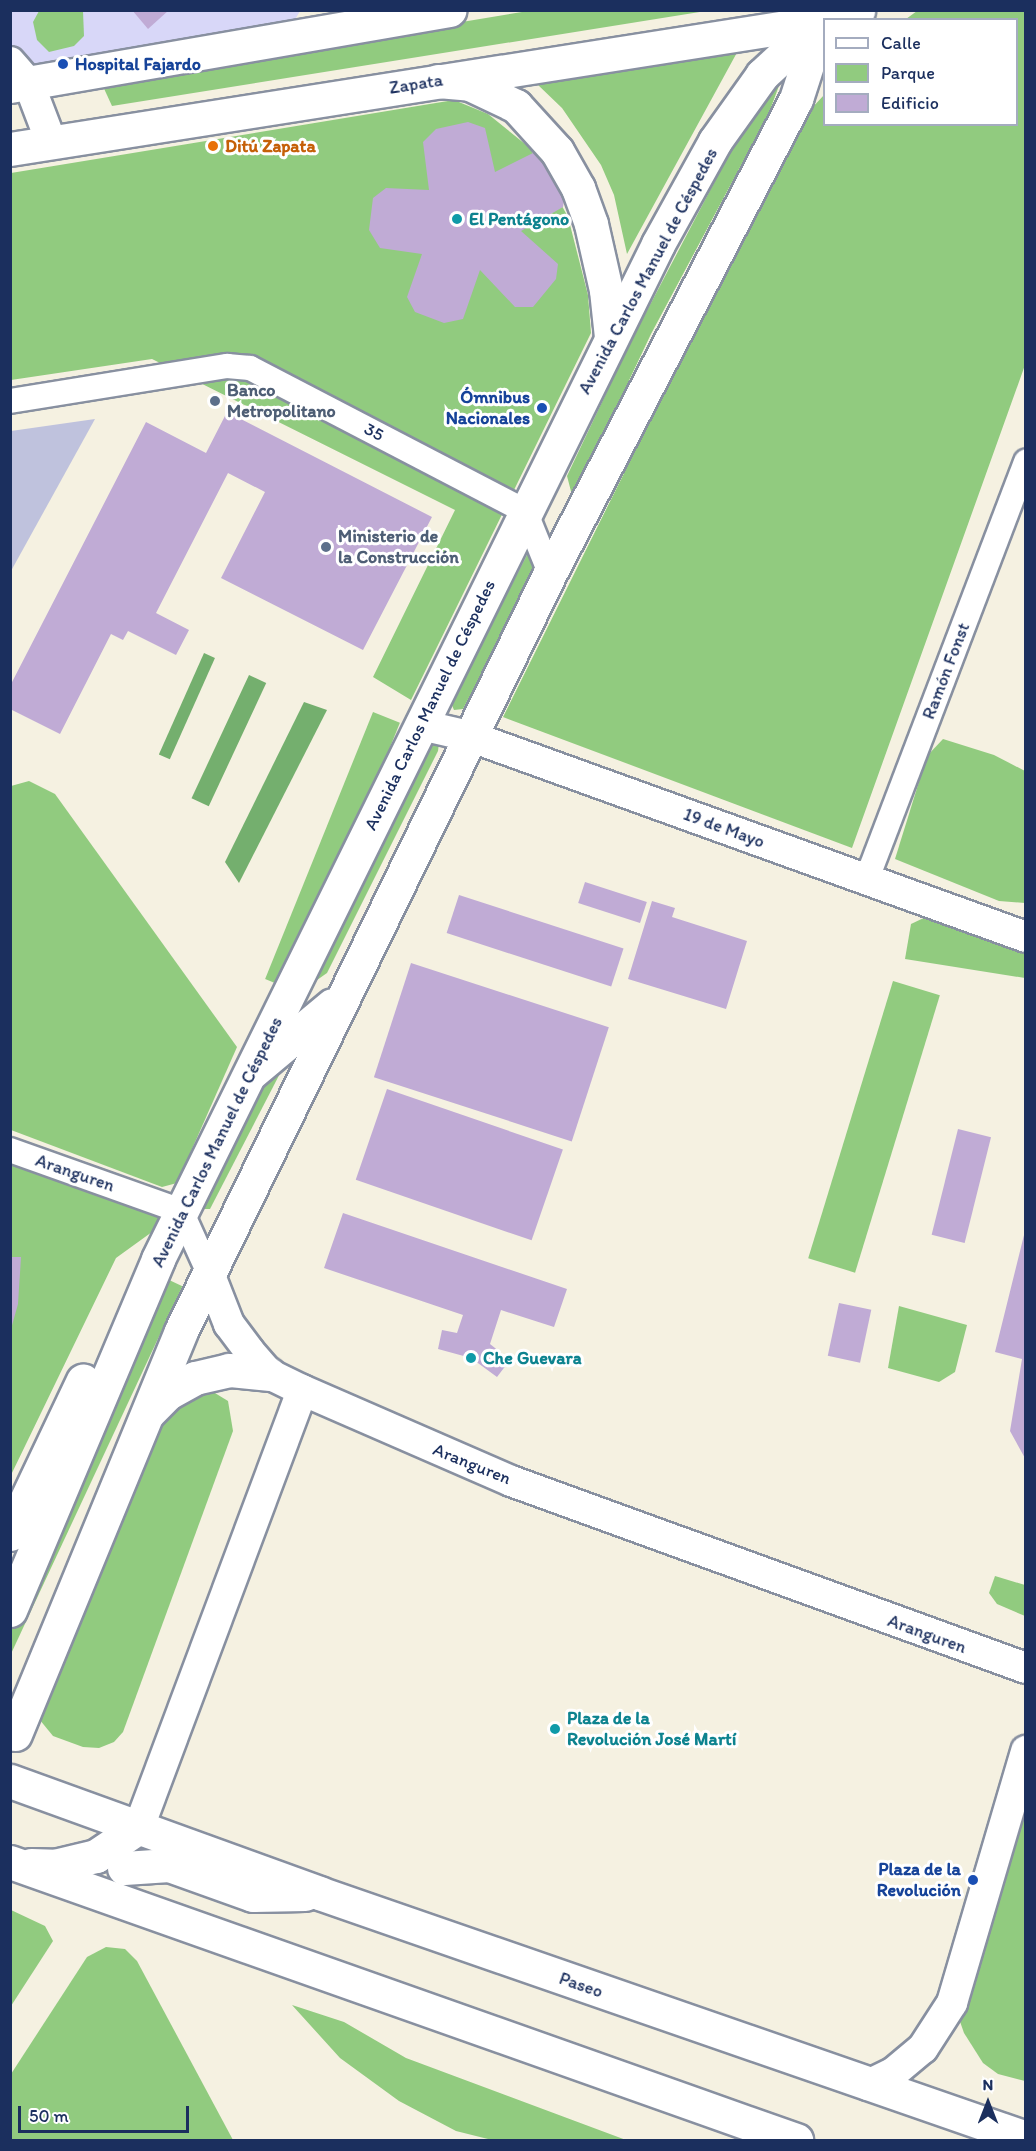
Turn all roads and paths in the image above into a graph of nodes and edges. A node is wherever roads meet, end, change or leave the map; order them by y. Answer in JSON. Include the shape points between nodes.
{"nodes":[{"id":1,"x":449,"y":10,"type":"edge"},
{"id":2,"x":858,"y":10,"type":"edge"},
{"id":3,"x":827,"y":18,"type":"edge"},
{"id":4,"x":823,"y":19,"type":"edge"},
{"id":5,"x":823,"y":22,"type":"edge"},
{"id":6,"x":823,"y":28,"type":"edge"},
{"id":7,"x":17,"y":77,"type":"edge"},
{"id":8,"x":438,"y":81,"type":"junction"},
{"id":9,"x":50,"y":139,"type":"junction"},
{"id":10,"x":10,"y":148,"type":"edge"},
{"id":11,"x":611,"y":337,"type":"junction"},
{"id":12,"x":10,"y":401,"type":"edge"},
{"id":13,"x":1026,"y":462,"type":"edge"},
{"id":14,"x":525,"y":511,"type":"junction"},
{"id":15,"x":550,"y":573,"type":"junction"},
{"id":16,"x":421,"y":724,"type":"junction"},
{"id":17,"x":469,"y":736,"type":"junction"},
{"id":18,"x":866,"y":881,"type":"junction"},
{"id":19,"x":1026,"y":937,"type":"edge"},
{"id":20,"x":342,"y":996,"type":"junction"},
{"id":21,"x":252,"y":1072,"type":"junction"},
{"id":22,"x":10,"y":1150,"type":"edge"},
{"id":23,"x":181,"y":1211,"type":"junction"},
{"id":24,"x":158,"y":1259,"type":"junction"},
{"id":25,"x":209,"y":1273,"type":"junction"},
{"id":26,"x":269,"y":1374,"type":"junction"},
{"id":27,"x":302,"y":1390,"type":"junction"},
{"id":28,"x":145,"y":1416,"type":"junction"},
{"id":29,"x":10,"y":1534,"type":"edge"},
{"id":30,"x":10,"y":1610,"type":"edge"},
{"id":31,"x":1026,"y":1668,"type":"edge"},
{"id":32,"x":15,"y":1734,"type":"dead end"},
{"id":33,"x":1026,"y":1751,"type":"edge"},
{"id":34,"x":10,"y":1781,"type":"edge"},
{"id":35,"x":139,"y":1827,"type":"junction"},
{"id":36,"x":14,"y":1863,"type":"edge"},
{"id":37,"x":124,"y":1868,"type":"junction"},
{"id":38,"x":319,"y":1893,"type":"junction"},
{"id":39,"x":107,"y":1898,"type":"junction"},
{"id":40,"x":868,"y":2085,"type":"junction"},
{"id":41,"x":958,"y":2117,"type":"junction"},
{"id":42,"x":1026,"y":2138,"type":"edge"},
{"id":43,"x":796,"y":2140,"type":"edge"},
{"id":44,"x":991,"y":2140,"type":"edge"}],
"edges":[{"from":1,"to":7,"type":"main road"},
{"from":2,"to":3,"type":"main road","name":"Zapata"},
{"from":4,"to":8,"type":"main road","name":"Zapata"},
{"from":5,"to":11,"type":"main road","name":"Avenida Carlos Manuel de Céspedes","via":[[762,75],[715,141]]},
{"from":6,"to":15,"type":"main road","via":[[796,99]]},
{"from":7,"to":9,"type":"street"},
{"from":8,"to":9,"type":"main road","name":"Zapata"},
{"from":8,"to":11,"type":"main road","via":[[470,84],[516,106],[557,152],[578,188],[591,224],[606,290]]},
{"from":9,"to":10,"type":"main road","name":"Zapata"},
{"from":11,"to":14,"type":"main road","name":"Avenida Carlos Manuel de Céspedes"},
{"from":12,"to":14,"type":"street","name":"35","via":[[227,366],[250,368]]},
{"from":13,"to":18,"type":"street","name":"Ramón Fonst"},
{"from":14,"to":15,"type":"street"},
{"from":14,"to":16,"type":"main road","name":"Avenida Carlos Manuel de Céspedes"},
{"from":15,"to":17,"type":"main road"},
{"from":16,"to":17,"type":"street","name":"19 de Mayo"},
{"from":16,"to":21,"type":"main road","name":"Avenida Carlos Manuel de Céspedes"},
{"from":17,"to":18,"type":"street","name":"19 de Mayo"},
{"from":17,"to":20,"type":"main road"},
{"from":18,"to":19,"type":"street","name":"19 de Mayo"},
{"from":20,"to":21,"type":"main road"},
{"from":20,"to":25,"type":"main road"},
{"from":21,"to":23,"type":"main road","name":"Avenida Carlos Manuel de Céspedes"},
{"from":22,"to":23,"type":"street","name":"Aranguren"},
{"from":23,"to":24,"type":"main road","name":"Avenida Carlos Manuel de Céspedes"},
{"from":23,"to":25,"type":"street","name":"Aranguren"},
{"from":24,"to":29,"type":"main road","via":[[104,1335]]},
{"from":24,"to":30,"type":"main road","name":"Avenida Carlos Manuel de Céspedes"},
{"from":25,"to":26,"type":"street","name":"Aranguren","via":[[230,1324]]},
{"from":25,"to":28,"type":"main road"},
{"from":26,"to":27,"type":"street","name":"Aranguren"},
{"from":26,"to":28,"type":"main road","via":[[229,1370],[195,1378],[168,1393]]},
{"from":27,"to":31,"type":"street","name":"Aranguren","via":[[511,1481]]},
{"from":27,"to":35,"type":"street"},
{"from":28,"to":32,"type":"main road"},
{"from":33,"to":40,"type":"street","via":[[952,2003],[922,2048],[894,2073]]},
{"from":34,"to":35,"type":"main road"},
{"from":35,"to":36,"type":"main road","via":[[111,1848],[78,1862],[54,1866]]},
{"from":35,"to":37,"type":"main road"},
{"from":35,"to":38,"type":"main road","name":"Paseo"},
{"from":36,"to":39,"type":"main road"},
{"from":37,"to":38,"type":"main road","via":[[169,1865],[253,1895]]},
{"from":37,"to":39,"type":"main road"},
{"from":38,"to":40,"type":"main road","name":"Paseo"},
{"from":39,"to":43,"type":"main road"},
{"from":40,"to":41,"type":"main road","name":"Paseo"},
{"from":41,"to":42,"type":"main road","name":"Paseo"},
{"from":41,"to":44,"type":"main road"}]}
